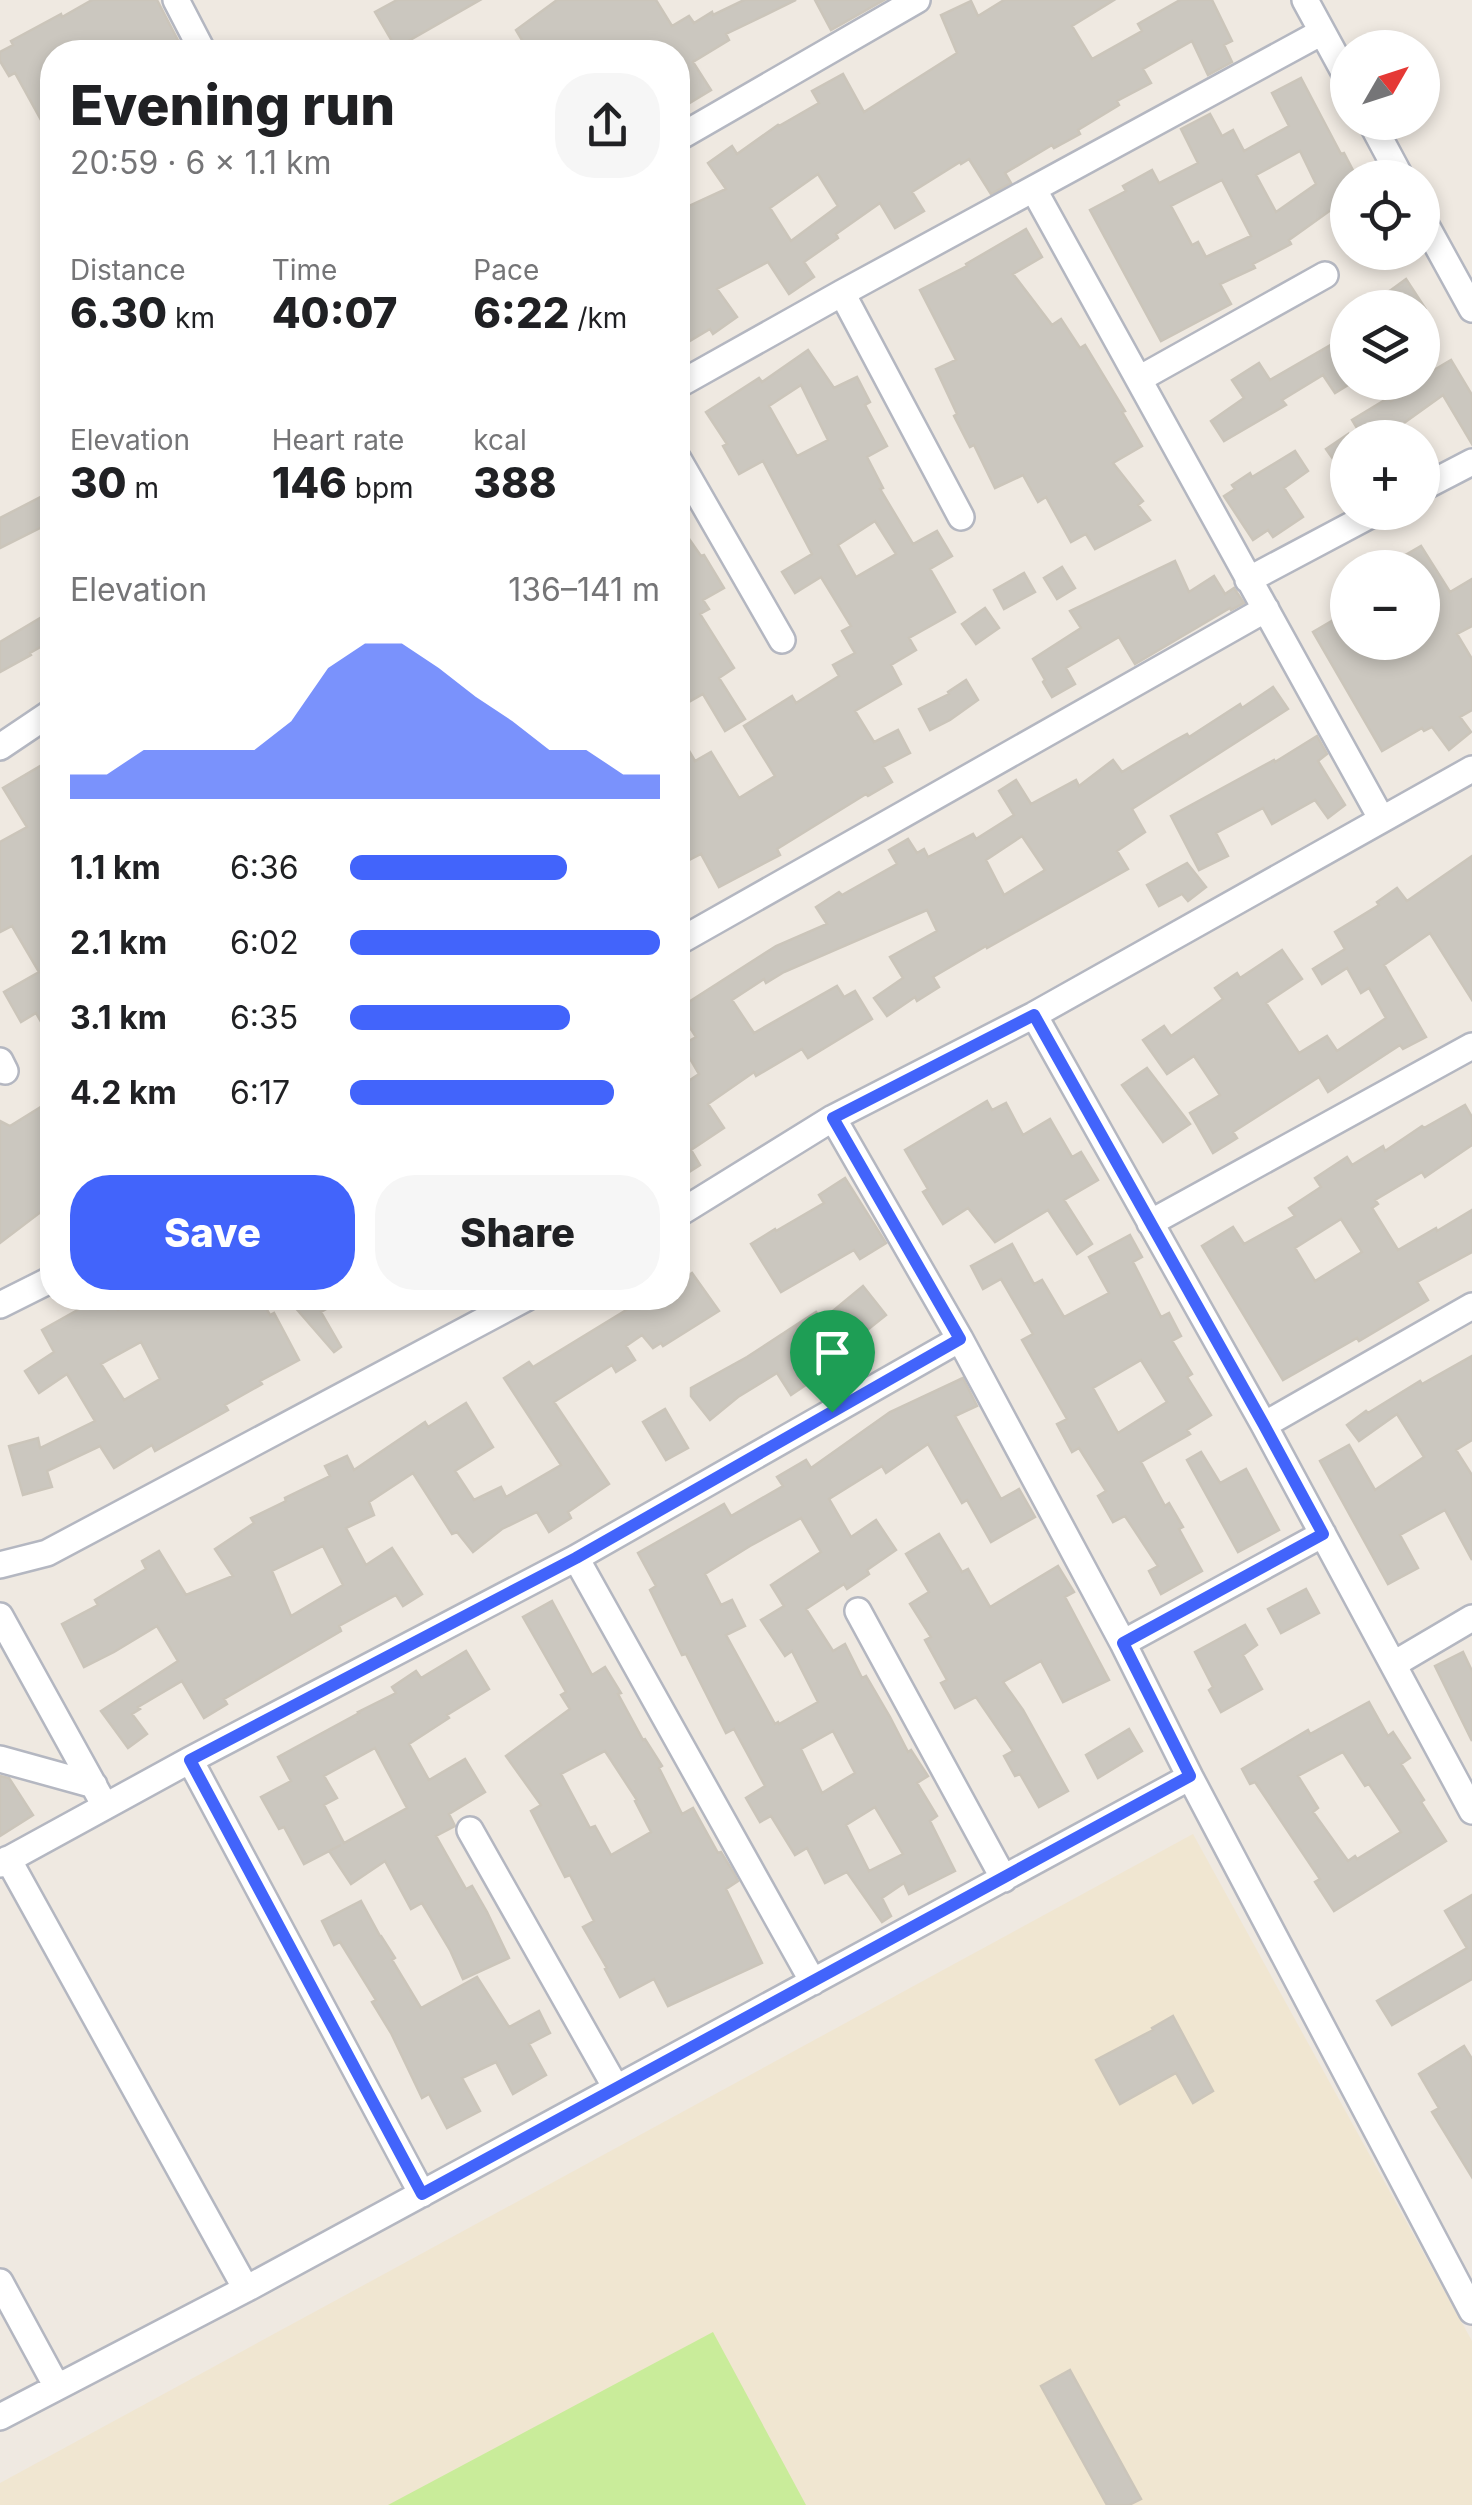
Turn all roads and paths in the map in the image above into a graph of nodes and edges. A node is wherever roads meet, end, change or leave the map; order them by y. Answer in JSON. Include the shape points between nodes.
{"nodes":[{"id":1,"x":176,"y":0,"type":"edge"},
{"id":2,"x":917,"y":0,"type":"edge"},
{"id":3,"x":1304,"y":0,"type":"edge"},
{"id":4,"x":1322,"y":32,"type":"junction"},
{"id":5,"x":197,"y":40,"type":"edge"},
{"id":6,"x":1330,"y":46,"type":"edge"},
{"id":7,"x":690,"y":131,"type":"edge"},
{"id":8,"x":1034,"y":190,"type":"junction"},
{"id":9,"x":1440,"y":251,"type":"edge"},
{"id":10,"x":1326,"y":275,"type":"dead end"},
{"id":11,"x":842,"y":293,"type":"junction"},
{"id":12,"x":1472,"y":310,"type":"edge"},
{"id":13,"x":690,"y":378,"type":"edge"},
{"id":14,"x":1138,"y":379,"type":"junction"},
{"id":15,"x":1472,"y":462,"type":"edge"},
{"id":16,"x":1440,"y":479,"type":"edge"},
{"id":17,"x":690,"y":480,"type":"edge"},
{"id":18,"x":961,"y":518,"type":"dead end"},
{"id":19,"x":1342,"y":530,"type":"edge"},
{"id":20,"x":1248,"y":580,"type":"junction"},
{"id":21,"x":1266,"y":610,"type":"junction"},
{"id":22,"x":782,"y":640,"type":"dead end"},
{"id":23,"x":40,"y":720,"type":"edge"},
{"id":24,"x":0,"y":746,"type":"edge"},
{"id":25,"x":1472,"y":768,"type":"edge"},
{"id":26,"x":1381,"y":818,"type":"junction"},
{"id":27,"x":690,"y":936,"type":"edge"},
{"id":28,"x":1034,"y":1015,"type":"junction"},
{"id":29,"x":1472,"y":1046,"type":"edge"},
{"id":30,"x":833,"y":1118,"type":"junction"},
{"id":31,"x":690,"y":1207,"type":"edge"},
{"id":32,"x":1150,"y":1223,"type":"junction"},
{"id":33,"x":40,"y":1285,"type":"edge"},
{"id":34,"x":0,"y":1305,"type":"edge"},
{"id":35,"x":1472,"y":1306,"type":"edge"},
{"id":36,"x":503,"y":1310,"type":"edge"},
{"id":37,"x":960,"y":1339,"type":"junction"},
{"id":38,"x":1264,"y":1425,"type":"junction"},
{"id":39,"x":1323,"y":1534,"type":"junction"},
{"id":40,"x":576,"y":1558,"type":"junction"},
{"id":41,"x":0,"y":1564,"type":"edge"},
{"id":42,"x":858,"y":1612,"type":"dead end"},
{"id":43,"x":1472,"y":1618,"type":"edge"},
{"id":44,"x":1,"y":1623,"type":"edge"},
{"id":45,"x":1123,"y":1643,"type":"junction"},
{"id":46,"x":1394,"y":1664,"type":"junction"},
{"id":47,"x":0,"y":1758,"type":"edge"},
{"id":48,"x":190,"y":1760,"type":"junction"},
{"id":49,"x":1190,"y":1776,"type":"junction"},
{"id":50,"x":99,"y":1796,"type":"junction"},
{"id":51,"x":1472,"y":1811,"type":"edge"},
{"id":52,"x":470,"y":1830,"type":"dead end"},
{"id":53,"x":4,"y":1862,"type":"edge"},
{"id":54,"x":1004,"y":1879,"type":"junction"},
{"id":55,"x":812,"y":1982,"type":"junction"},
{"id":56,"x":616,"y":2088,"type":"junction"},
{"id":57,"x":422,"y":2194,"type":"junction"},
{"id":58,"x":0,"y":2282,"type":"edge"},
{"id":59,"x":246,"y":2289,"type":"junction"},
{"id":60,"x":1472,"y":2311,"type":"edge"},
{"id":61,"x":57,"y":2387,"type":"junction"},
{"id":62,"x":0,"y":2417,"type":"edge"}],
"edges":[{"from":1,"to":5,"type":"street"},
{"from":2,"to":7,"type":"street"},
{"from":3,"to":4,"type":"street"},
{"from":4,"to":6,"type":"street"},
{"from":4,"to":8,"type":"street"},
{"from":8,"to":11,"type":"street"},
{"from":8,"to":14,"type":"street"},
{"from":9,"to":12,"type":"street"},
{"from":10,"to":14,"type":"street"},
{"from":11,"to":13,"type":"street"},
{"from":11,"to":18,"type":"street"},
{"from":14,"to":20,"type":"street"},
{"from":15,"to":16,"type":"street"},
{"from":17,"to":22,"type":"street"},
{"from":19,"to":20,"type":"street"},
{"from":20,"to":21,"type":"street"},
{"from":21,"to":26,"type":"street"},
{"from":21,"to":27,"type":"street"},
{"from":23,"to":24,"type":"street"},
{"from":25,"to":26,"type":"street"},
{"from":26,"to":28,"type":"street"},
{"from":28,"to":30,"type":"street"},
{"from":28,"to":32,"type":"street"},
{"from":29,"to":32,"type":"street"},
{"from":30,"to":31,"type":"street"},
{"from":30,"to":37,"type":"street"},
{"from":32,"to":38,"type":"street"},
{"from":33,"to":34,"type":"street"},
{"from":35,"to":38,"type":"street"},
{"from":36,"to":41,"type":"street","via":[[46,1553]]},
{"from":37,"to":40,"type":"street"},
{"from":37,"to":45,"type":"street"},
{"from":38,"to":39,"type":"street"},
{"from":39,"to":45,"type":"street"},
{"from":39,"to":46,"type":"street"},
{"from":40,"to":48,"type":"street"},
{"from":40,"to":55,"type":"street"},
{"from":42,"to":54,"type":"street"},
{"from":43,"to":46,"type":"street"},
{"from":44,"to":50,"type":"street"},
{"from":45,"to":49,"type":"street"},
{"from":46,"to":51,"type":"street"},
{"from":47,"to":50,"type":"street"},
{"from":48,"to":50,"type":"street"},
{"from":48,"to":57,"type":"street"},
{"from":49,"to":54,"type":"street"},
{"from":49,"to":60,"type":"street"},
{"from":50,"to":53,"type":"street"},
{"from":52,"to":56,"type":"street"},
{"from":53,"to":59,"type":"street"},
{"from":54,"to":55,"type":"street"},
{"from":55,"to":56,"type":"street"},
{"from":56,"to":57,"type":"street"},
{"from":57,"to":59,"type":"street"},
{"from":58,"to":61,"type":"street"},
{"from":59,"to":61,"type":"street"},
{"from":61,"to":62,"type":"street"}]}
